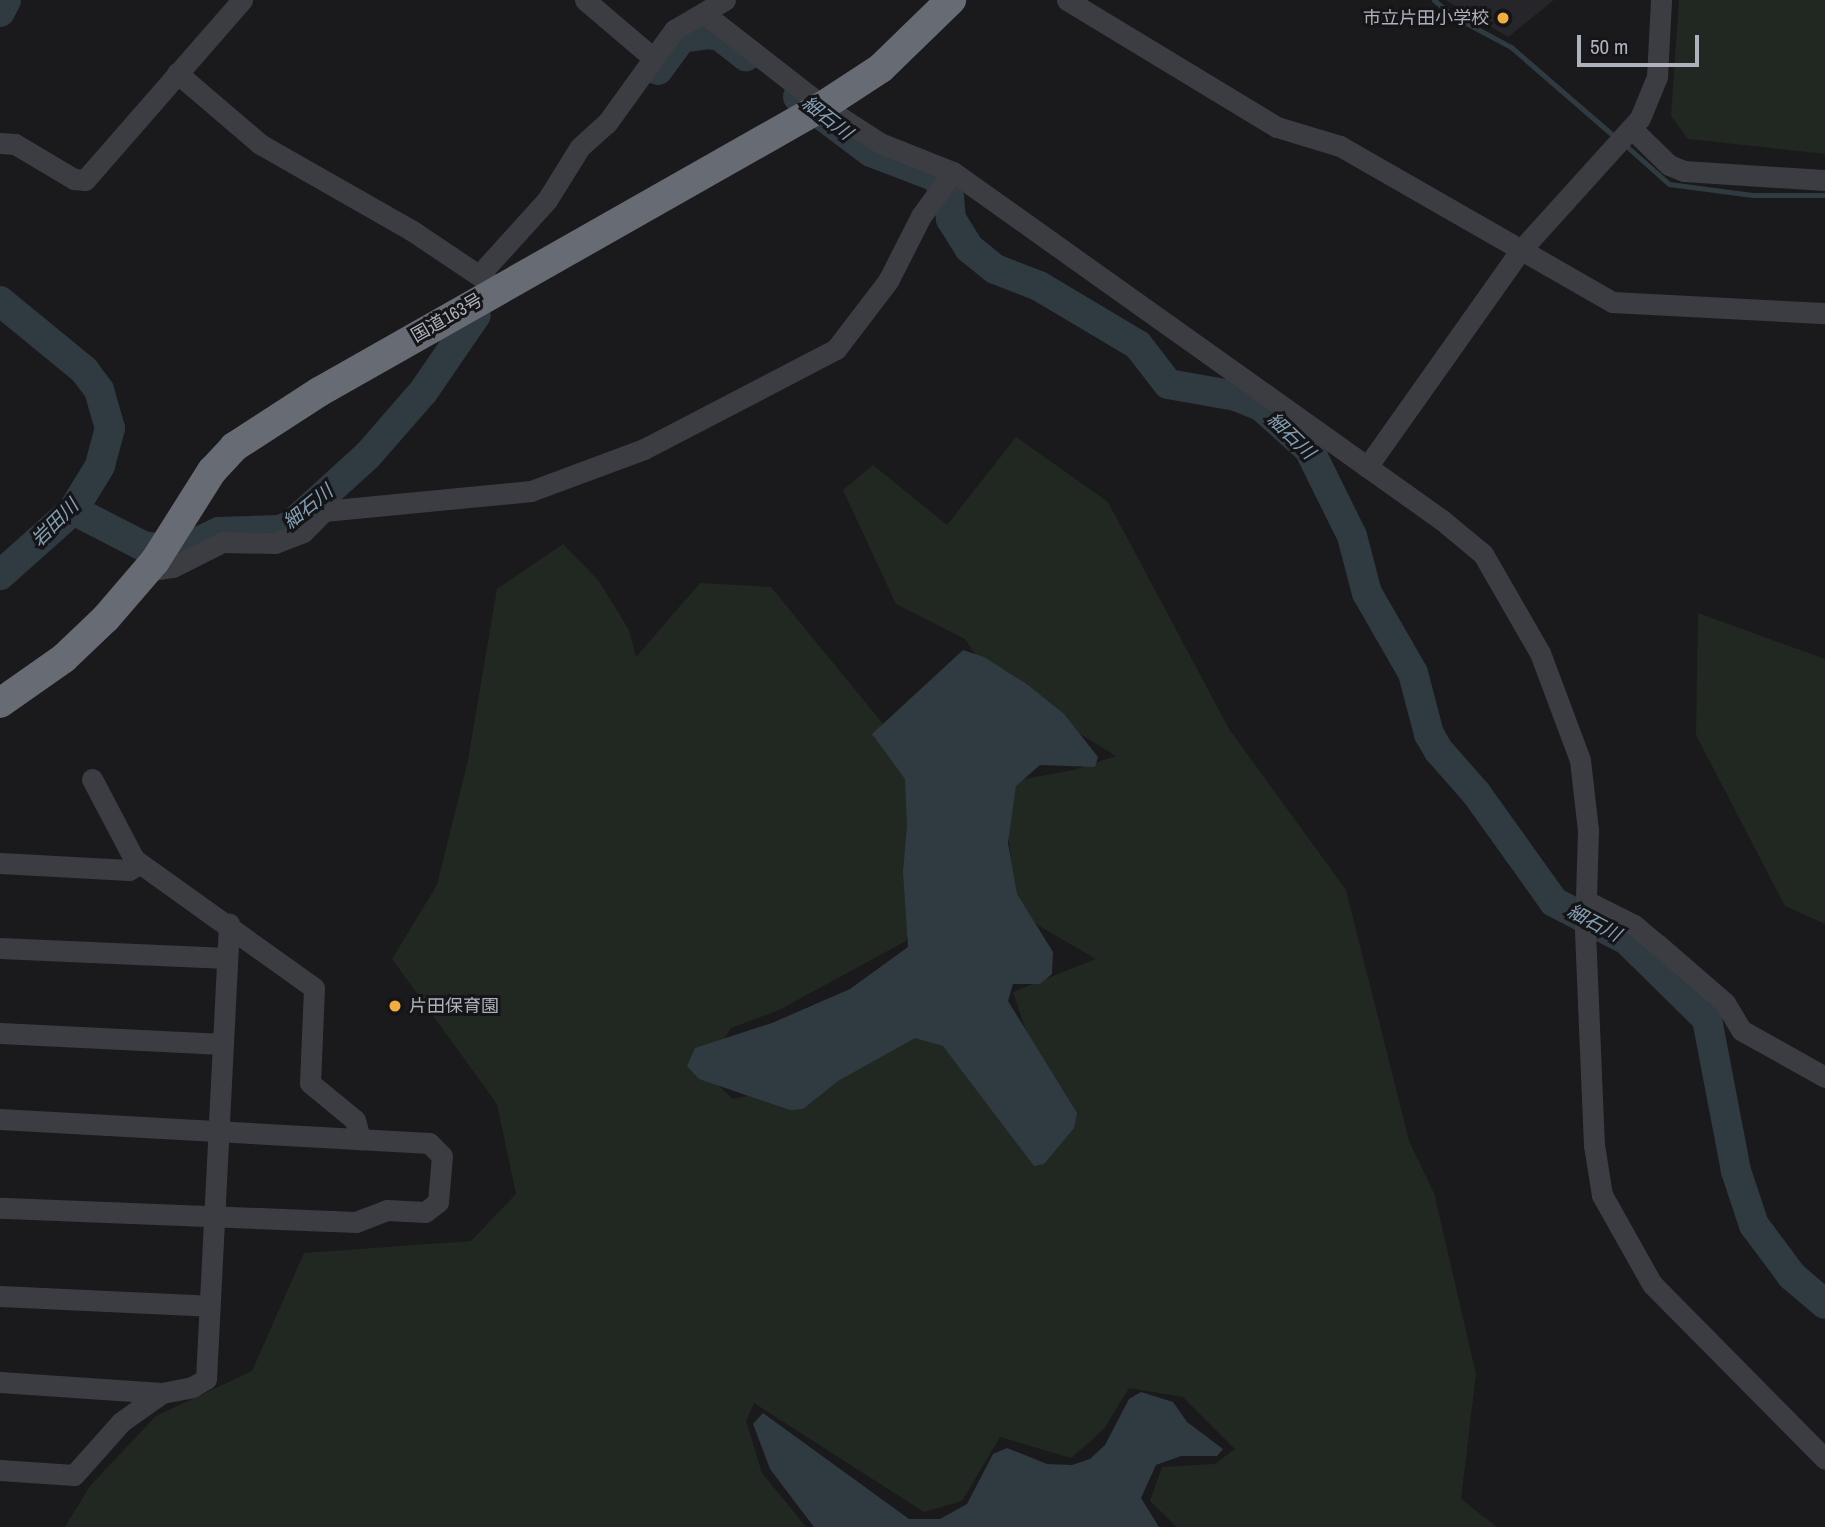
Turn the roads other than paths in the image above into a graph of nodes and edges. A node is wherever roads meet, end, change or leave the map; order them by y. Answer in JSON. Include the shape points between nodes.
{"nodes":[{"id":1,"x":242,"y":0,"type":"edge"},
{"id":2,"x":585,"y":0,"type":"edge"},
{"id":3,"x":725,"y":0,"type":"edge"},
{"id":4,"x":951,"y":0,"type":"edge"},
{"id":5,"x":1067,"y":0,"type":"edge"},
{"id":6,"x":1661,"y":0,"type":"edge"},
{"id":7,"x":706,"y":15,"type":"junction"},
{"id":8,"x":652,"y":57,"type":"junction"},
{"id":9,"x":177,"y":73,"type":"junction"},
{"id":10,"x":811,"y":114,"type":"junction"},
{"id":11,"x":1623,"y":137,"type":"junction"},
{"id":12,"x":0,"y":143,"type":"edge"},
{"id":13,"x":951,"y":175,"type":"junction"},
{"id":14,"x":1825,"y":180,"type":"edge"},
{"id":15,"x":1520,"y":251,"type":"junction"},
{"id":16,"x":490,"y":281,"type":"junction"},
{"id":17,"x":1825,"y":313,"type":"edge"},
{"id":18,"x":1367,"y":467,"type":"junction"},
{"id":19,"x":151,"y":566,"type":"junction"},
{"id":20,"x":0,"y":704,"type":"edge"},
{"id":21,"x":92,"y":779,"type":"dead end"},
{"id":22,"x":0,"y":863,"type":"edge"},
{"id":23,"x":139,"y":864,"type":"junction"},
{"id":24,"x":1586,"y":905,"type":"junction"},
{"id":25,"x":229,"y":924,"type":"junction"},
{"id":26,"x":0,"y":948,"type":"edge"},
{"id":27,"x":227,"y":958,"type":"junction"},
{"id":28,"x":0,"y":1033,"type":"edge"},
{"id":29,"x":223,"y":1044,"type":"junction"},
{"id":30,"x":1825,"y":1077,"type":"edge"},
{"id":31,"x":0,"y":1119,"type":"edge"},
{"id":32,"x":218,"y":1131,"type":"junction"},
{"id":33,"x":360,"y":1139,"type":"junction"},
{"id":34,"x":0,"y":1208,"type":"edge"},
{"id":35,"x":214,"y":1219,"type":"junction"},
{"id":36,"x":0,"y":1296,"type":"edge"},
{"id":37,"x":209,"y":1306,"type":"junction"},
{"id":38,"x":0,"y":1382,"type":"edge"},
{"id":39,"x":162,"y":1393,"type":"junction"},
{"id":40,"x":1825,"y":1459,"type":"edge"},
{"id":41,"x":0,"y":1470,"type":"edge"}],
"edges":[{"from":1,"to":9,"type":"street"},
{"from":2,"to":8,"type":"street"},
{"from":3,"to":7,"type":"street"},
{"from":4,"to":10,"type":"highway","name":"国道163号","via":[[881,68]]},
{"from":5,"to":15,"type":"street","via":[[1277,127],[1340,146]]},
{"from":6,"to":11,"type":"street","via":[[1654,88]]},
{"from":7,"to":8,"type":"street","via":[[674,30]]},
{"from":7,"to":10,"type":"street"},
{"from":8,"to":16,"type":"street","via":[[607,123],[580,147]]},
{"from":9,"to":12,"type":"street","via":[[85,180],[74,179],[15,144]]},
{"from":9,"to":16,"type":"street","via":[[260,144]]},
{"from":10,"to":13,"type":"street"},
{"from":10,"to":16,"type":"highway","name":"国道163号"},
{"from":11,"to":14,"type":"street","via":[[1684,171]]},
{"from":11,"to":15,"type":"street"},
{"from":13,"to":18,"type":"street"},
{"from":13,"to":19,"type":"street","via":[[888,281],[836,349],[644,449],[531,491],[324,511],[303,532],[275,543],[222,542],[173,567]]},
{"from":15,"to":17,"type":"street","via":[[1612,302]]},
{"from":15,"to":18,"type":"street"},
{"from":16,"to":19,"type":"highway","name":"国道163号","via":[[234,447],[212,471]]},
{"from":18,"to":24,"type":"street","via":[[1483,554],[1522,617],[1559,697],[1580,760],[1588,830]]},
{"from":19,"to":20,"type":"highway","name":"国道163号","via":[[64,659]]},
{"from":21,"to":23,"type":"street","via":[[110,821]]},
{"from":22,"to":23,"type":"street","via":[[129,870]]},
{"from":23,"to":25,"type":"street"},
{"from":24,"to":30,"type":"street","via":[[1634,925],[1725,1003],[1741,1030]]},
{"from":24,"to":40,"type":"street","via":[[1596,1171],[1602,1195],[1652,1284]]},
{"from":25,"to":27,"type":"street"},
{"from":25,"to":33,"type":"street","via":[[314,988],[310,1083],[355,1120]]},
{"from":26,"to":27,"type":"street"},
{"from":27,"to":29,"type":"street"},
{"from":28,"to":29,"type":"street"},
{"from":29,"to":32,"type":"street"},
{"from":31,"to":32,"type":"street"},
{"from":32,"to":33,"type":"street"},
{"from":32,"to":35,"type":"street"},
{"from":33,"to":35,"type":"street","via":[[429,1143],[442,1156],[438,1202],[425,1212],[387,1210],[356,1222]]},
{"from":34,"to":35,"type":"street"},
{"from":35,"to":37,"type":"street"},
{"from":36,"to":37,"type":"street"},
{"from":37,"to":39,"type":"street","via":[[206,1380]]},
{"from":38,"to":39,"type":"street"},
{"from":39,"to":41,"type":"street","via":[[110,1431],[74,1475]]}]}
